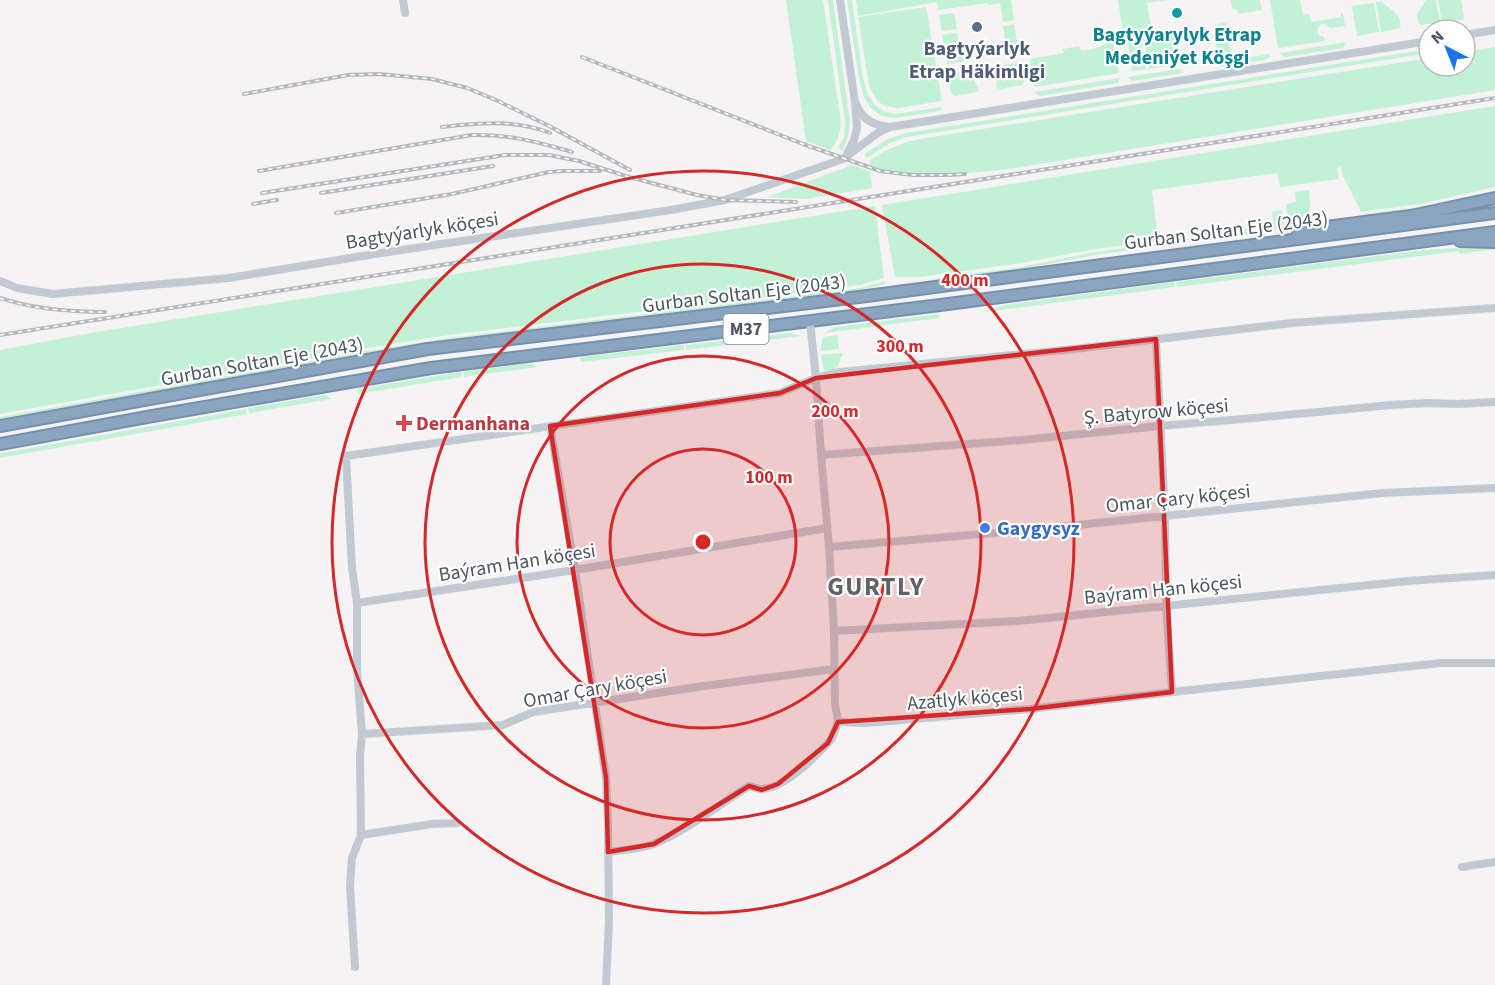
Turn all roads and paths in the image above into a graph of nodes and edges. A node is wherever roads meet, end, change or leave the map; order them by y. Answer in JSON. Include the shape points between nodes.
{"nodes":[{"id":1,"x":404,"y":0,"type":"edge"},
{"id":2,"x":840,"y":0,"type":"edge"},
{"id":3,"x":405,"y":13,"type":"dead end"},
{"id":4,"x":1495,"y":30,"type":"edge"},
{"id":5,"x":1477,"y":33,"type":"edge"},
{"id":6,"x":1417,"y":43,"type":"edge"},
{"id":7,"x":855,"y":102,"type":"junction"},
{"id":8,"x":890,"y":127,"type":"junction"},
{"id":9,"x":843,"y":159,"type":"junction"},
{"id":10,"x":1495,"y":198,"type":"edge"},
{"id":11,"x":1495,"y":213,"type":"edge"},
{"id":12,"x":1437,"y":221,"type":"junction"},
{"id":13,"x":1363,"y":222,"type":"junction"},
{"id":14,"x":1495,"y":232,"type":"edge"},
{"id":15,"x":1430,"y":240,"type":"junction"},
{"id":16,"x":1273,"y":242,"type":"junction"},
{"id":17,"x":1495,"y":242,"type":"edge"},
{"id":18,"x":0,"y":281,"type":"edge"},
{"id":19,"x":1495,"y":308,"type":"edge"},
{"id":20,"x":810,"y":322,"type":"junction"},
{"id":21,"x":1156,"y":339,"type":"junction"},
{"id":22,"x":816,"y":378,"type":"junction"},
{"id":23,"x":144,"y":401,"type":"junction"},
{"id":24,"x":1495,"y":402,"type":"edge"},
{"id":25,"x":147,"y":417,"type":"junction"},
{"id":26,"x":0,"y":426,"type":"edge"},
{"id":27,"x":550,"y":426,"type":"junction"},
{"id":28,"x":1160,"y":426,"type":"junction"},
{"id":29,"x":0,"y":444,"type":"edge"},
{"id":30,"x":821,"y":455,"type":"junction"},
{"id":31,"x":1495,"y":488,"type":"edge"},
{"id":32,"x":1165,"y":516,"type":"junction"},
{"id":33,"x":827,"y":528,"type":"junction"},
{"id":34,"x":829,"y":547,"type":"junction"},
{"id":35,"x":575,"y":570,"type":"junction"},
{"id":36,"x":1495,"y":575,"type":"edge"},
{"id":37,"x":357,"y":603,"type":"junction"},
{"id":38,"x":1166,"y":605,"type":"junction"},
{"id":39,"x":834,"y":631,"type":"junction"},
{"id":40,"x":1495,"y":663,"type":"edge"},
{"id":41,"x":834,"y":669,"type":"junction"},
{"id":42,"x":1172,"y":692,"type":"junction"},
{"id":43,"x":595,"y":703,"type":"junction"},
{"id":44,"x":838,"y":722,"type":"junction"},
{"id":45,"x":362,"y":734,"type":"junction"},
{"id":46,"x":457,"y":823,"type":"dead end"},
{"id":47,"x":361,"y":835,"type":"junction"},
{"id":48,"x":608,"y":852,"type":"junction"},
{"id":49,"x":1495,"y":862,"type":"edge"},
{"id":50,"x":1462,"y":867,"type":"dead end"},
{"id":51,"x":355,"y":967,"type":"dead end"},
{"id":52,"x":606,"y":985,"type":"edge"}],
"edges":[{"from":1,"to":3,"type":"street"},
{"from":2,"to":7,"type":"street"},
{"from":4,"to":5,"type":"street"},
{"from":6,"to":8,"type":"street"},
{"from":7,"to":8,"type":"street","via":[[867,120]]},
{"from":7,"to":9,"type":"street","via":[[856,134]]},
{"from":8,"to":9,"type":"street","name":"Bagtyýarlyk köçesi"},
{"from":9,"to":18,"type":"street","name":"Bagtyýarlyk köçesi","via":[[725,200],[229,278],[53,294]]},
{"from":10,"to":13,"type":"highway"},
{"from":11,"to":12,"type":"highway","name":"Gurban Soltan Eje (2043)","number":"M37"},
{"from":12,"to":13,"type":"highway"},
{"from":12,"to":16,"type":"highway","name":"Gurban Soltan Eje (2043)","number":"M37"},
{"from":13,"to":16,"type":"highway","via":[[1311,229]]},
{"from":14,"to":15,"type":"highway","name":"Gurban Soltan Eje (2043)","number":"M37"},
{"from":15,"to":17,"type":"highway"},
{"from":15,"to":20,"type":"highway","name":"Gurban Soltan Eje (2043)","number":"M37"},
{"from":16,"to":23,"type":"highway","name":"Gurban Soltan Eje (2043)","number":"M37","via":[[428,349]]},
{"from":19,"to":21,"type":"street","via":[[1293,323]]},
{"from":20,"to":22,"type":"street"},
{"from":20,"to":25,"type":"highway","name":"Gurban Soltan Eje (2043)","number":"M37","via":[[431,368]]},
{"from":21,"to":22,"type":"street","via":[[840,372]]},
{"from":21,"to":28,"type":"street"},
{"from":22,"to":27,"type":"street","via":[[780,393]]},
{"from":22,"to":30,"type":"street"},
{"from":23,"to":25,"type":"highway"},
{"from":23,"to":26,"type":"highway","name":"Gurban Soltan Eje (2043)","number":"M37"},
{"from":24,"to":28,"type":"street","name":"Ş. Batyrow köçesi","via":[[1391,405]]},
{"from":25,"to":29,"type":"highway","name":"Gurban Soltan Eje (2043)","number":"M37"},
{"from":27,"to":35,"type":"street"},
{"from":27,"to":37,"type":"street","via":[[346,456]]},
{"from":28,"to":30,"type":"street","name":"Ş. Batyrow köçesi"},
{"from":28,"to":32,"type":"street"},
{"from":30,"to":33,"type":"street"},
{"from":31,"to":32,"type":"street","name":"Omar Çary köçesi","via":[[1383,493]]},
{"from":32,"to":34,"type":"street","name":"Omar Çary köçesi"},
{"from":32,"to":38,"type":"street"},
{"from":33,"to":34,"type":"street"},
{"from":33,"to":35,"type":"street","name":"Baýram Han köçesi"},
{"from":34,"to":39,"type":"street"},
{"from":35,"to":37,"type":"street","name":"Baýram Han köçesi"},
{"from":35,"to":43,"type":"street"},
{"from":36,"to":38,"type":"street","name":"Baýram Han köçesi"},
{"from":37,"to":45,"type":"street"},
{"from":38,"to":39,"type":"street","name":"Baýram Han köçesi","via":[[1018,621]]},
{"from":38,"to":42,"type":"street"},
{"from":39,"to":41,"type":"street"},
{"from":40,"to":42,"type":"street","name":"Azatlyk köçesi","via":[[1441,663]]},
{"from":41,"to":43,"type":"street","name":"Omar Çary köçesi"},
{"from":41,"to":44,"type":"street"},
{"from":42,"to":44,"type":"street","name":"Azatlyk köçesi","via":[[1019,710]]},
{"from":43,"to":45,"type":"street","name":"Omar Çary köçesi","via":[[533,712],[503,725]]},
{"from":43,"to":48,"type":"street","via":[[606,778]]},
{"from":44,"to":48,"type":"street","via":[[828,743],[778,784],[762,790],[749,786],[654,844]]},
{"from":45,"to":47,"type":"street"},
{"from":46,"to":47,"type":"street"},
{"from":47,"to":51,"type":"street","via":[[352,858],[350,886]]},
{"from":48,"to":52,"type":"street"},
{"from":49,"to":50,"type":"street"}]}
